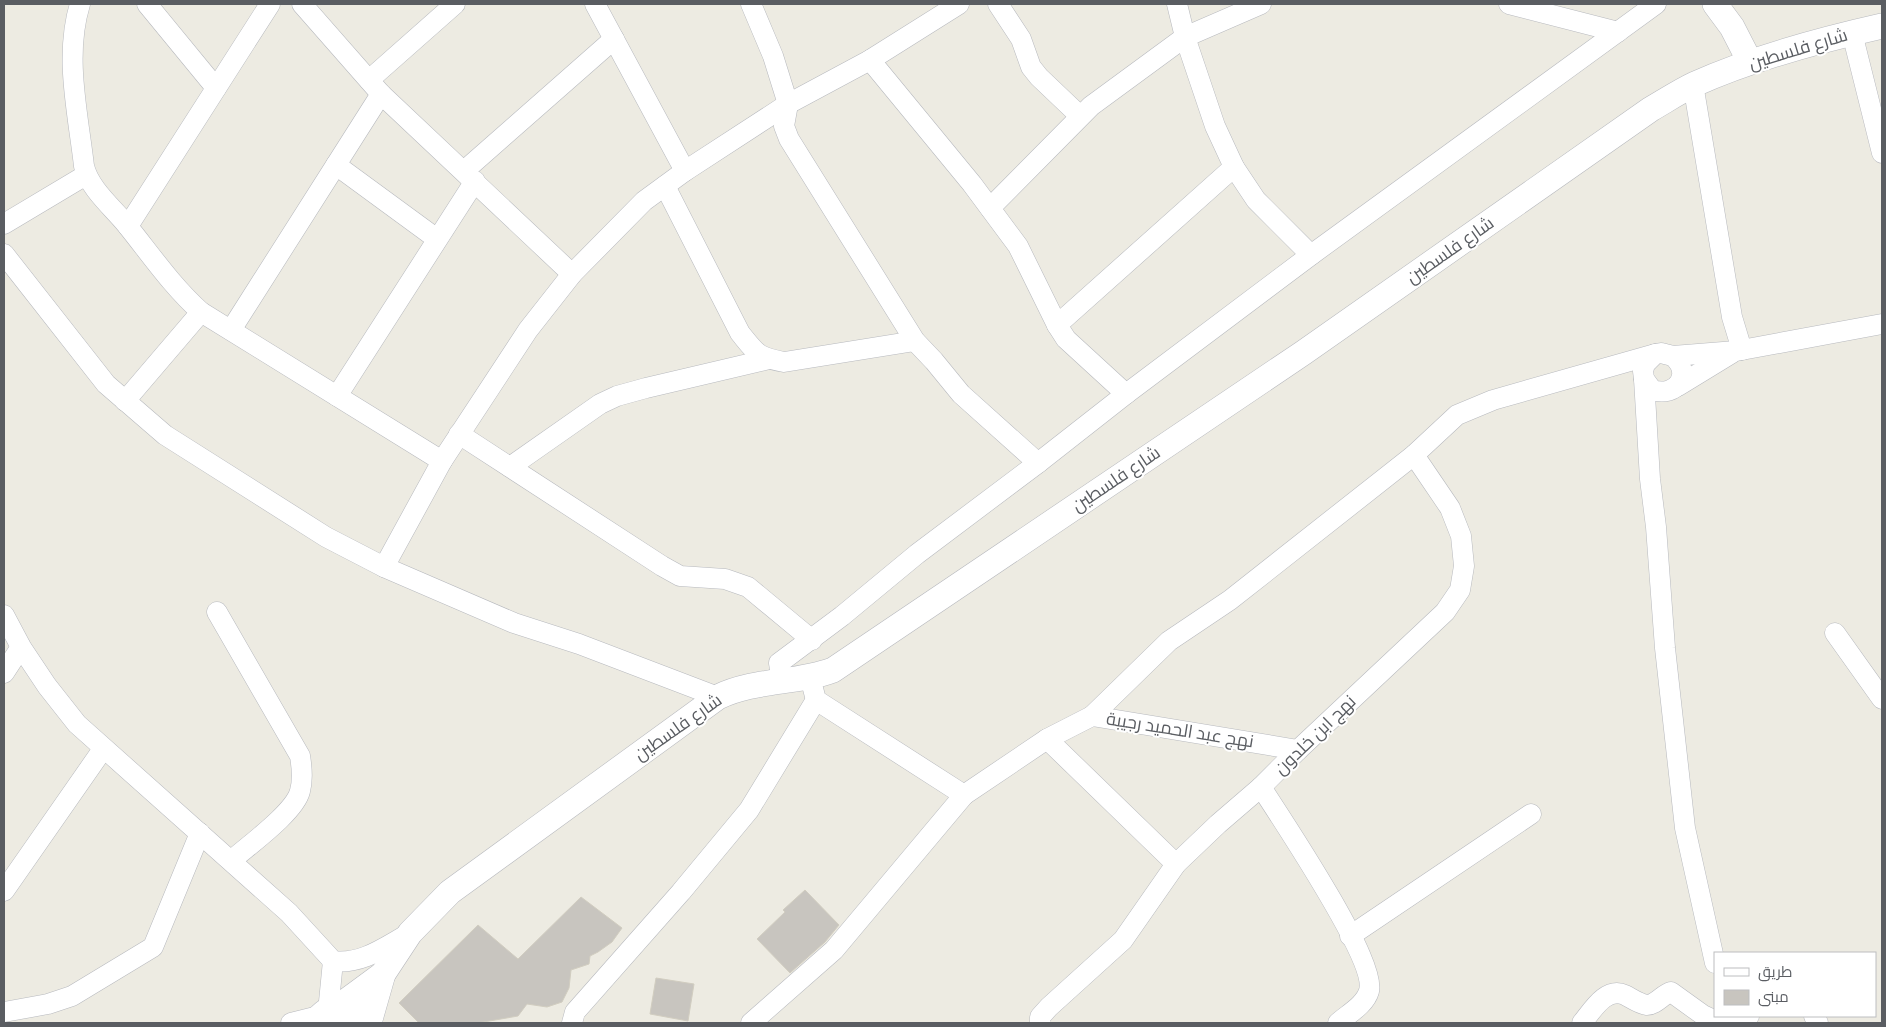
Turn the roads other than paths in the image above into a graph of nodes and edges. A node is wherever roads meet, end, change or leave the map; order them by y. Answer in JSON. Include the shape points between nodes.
{"nodes":[{"id":1,"x":80,"y":4,"type":"edge"},
{"id":2,"x":147,"y":4,"type":"edge"},
{"id":3,"x":270,"y":4,"type":"edge"},
{"id":4,"x":302,"y":4,"type":"edge"},
{"id":5,"x":455,"y":4,"type":"edge"},
{"id":6,"x":595,"y":4,"type":"edge"},
{"id":7,"x":751,"y":4,"type":"edge"},
{"id":8,"x":959,"y":4,"type":"edge"},
{"id":9,"x":998,"y":4,"type":"edge"},
{"id":10,"x":1177,"y":4,"type":"edge"},
{"id":11,"x":1261,"y":4,"type":"edge"},
{"id":12,"x":1509,"y":4,"type":"edge"},
{"id":13,"x":1656,"y":4,"type":"edge"},
{"id":14,"x":1715,"y":4,"type":"edge"},
{"id":15,"x":1882,"y":26,"type":"edge"},
{"id":16,"x":1618,"y":32,"type":"junction"},
{"id":17,"x":1852,"y":33,"type":"junction"},
{"id":18,"x":1185,"y":37,"type":"junction"},
{"id":19,"x":614,"y":39,"type":"junction"},
{"id":20,"x":870,"y":60,"type":"junction"},
{"id":21,"x":1750,"y":62,"type":"junction"},
{"id":22,"x":1693,"y":84,"type":"junction"},
{"id":23,"x":375,"y":87,"type":"junction"},
{"id":24,"x":216,"y":88,"type":"junction"},
{"id":25,"x":788,"y":104,"type":"junction"},
{"id":26,"x":1080,"y":116,"type":"junction"},
{"id":27,"x":1882,"y":153,"type":"edge"},
{"id":28,"x":336,"y":165,"type":"junction"},
{"id":29,"x":1234,"y":168,"type":"junction"},
{"id":30,"x":685,"y":171,"type":"junction"},
{"id":31,"x":86,"y":175,"type":"junction"},
{"id":32,"x":470,"y":176,"type":"junction"},
{"id":33,"x":665,"y":186,"type":"junction"},
{"id":34,"x":990,"y":208,"type":"junction"},
{"id":35,"x":4,"y":224,"type":"edge"},
{"id":36,"x":128,"y":226,"type":"junction"},
{"id":37,"x":437,"y":239,"type":"junction"},
{"id":38,"x":4,"y":254,"type":"edge"},
{"id":39,"x":1311,"y":256,"type":"junction"},
{"id":40,"x":572,"y":274,"type":"junction"},
{"id":41,"x":201,"y":312,"type":"junction"},
{"id":42,"x":1882,"y":324,"type":"edge"},
{"id":43,"x":1057,"y":325,"type":"junction"},
{"id":44,"x":231,"y":330,"type":"junction"},
{"id":45,"x":915,"y":341,"type":"junction"},
{"id":46,"x":1739,"y":350,"type":"junction"},
{"id":47,"x":1664,"y":355,"type":"junction"},
{"id":48,"x":769,"y":359,"type":"junction"},
{"id":49,"x":1617,"y":364,"type":"junction"},
{"id":50,"x":1643,"y":375,"type":"junction"},
{"id":51,"x":1672,"y":389,"type":"junction"},
{"id":52,"x":1126,"y":394,"type":"junction"},
{"id":53,"x":337,"y":396,"type":"junction"},
{"id":54,"x":125,"y":401,"type":"junction"},
{"id":55,"x":1647,"y":431,"type":"junction"},
{"id":56,"x":459,"y":434,"type":"junction"},
{"id":57,"x":1414,"y":455,"type":"junction"},
{"id":58,"x":442,"y":461,"type":"junction"},
{"id":59,"x":1038,"y":463,"type":"junction"},
{"id":60,"x":510,"y":467,"type":"junction"},
{"id":61,"x":384,"y":567,"type":"junction"},
{"id":62,"x":217,"y":612,"type":"dead end"},
{"id":63,"x":4,"y":615,"type":"edge"},
{"id":64,"x":1836,"y":633,"type":"dead end"},
{"id":65,"x":812,"y":640,"type":"junction"},
{"id":66,"x":21,"y":647,"type":"junction"},
{"id":67,"x":4,"y":673,"type":"edge"},
{"id":68,"x":782,"y":681,"type":"junction"},
{"id":69,"x":813,"y":689,"type":"junction"},
{"id":70,"x":718,"y":697,"type":"junction"},
{"id":71,"x":1882,"y":699,"type":"edge"},
{"id":72,"x":1092,"y":716,"type":"junction"},
{"id":73,"x":1047,"y":739,"type":"junction"},
{"id":74,"x":103,"y":749,"type":"junction"},
{"id":75,"x":1298,"y":750,"type":"junction"},
{"id":76,"x":1261,"y":787,"type":"junction"},
{"id":77,"x":964,"y":794,"type":"junction"},
{"id":78,"x":1532,"y":814,"type":"dead end"},
{"id":79,"x":200,"y":833,"type":"junction"},
{"id":80,"x":232,"y":860,"type":"junction"},
{"id":81,"x":1176,"y":864,"type":"junction"},
{"id":82,"x":4,"y":891,"type":"edge"},
{"id":83,"x":410,"y":933,"type":"junction"},
{"id":84,"x":1350,"y":936,"type":"junction"},
{"id":85,"x":1714,"y":958,"type":"edge"},
{"id":86,"x":333,"y":960,"type":"junction"},
{"id":87,"x":383,"y":974,"type":"junction"},
{"id":88,"x":4,"y":1012,"type":"edge"},
{"id":89,"x":325,"y":1015,"type":"edge"},
{"id":90,"x":1747,"y":1017,"type":"edge"},
{"id":91,"x":290,"y":1023,"type":"edge"},
{"id":92,"x":368,"y":1023,"type":"edge"},
{"id":93,"x":572,"y":1023,"type":"edge"},
{"id":94,"x":751,"y":1023,"type":"edge"},
{"id":95,"x":1040,"y":1023,"type":"edge"},
{"id":96,"x":1338,"y":1023,"type":"edge"},
{"id":97,"x":1582,"y":1023,"type":"edge"},
{"id":98,"x":1720,"y":1023,"type":"edge"},
{"id":99,"x":1735,"y":1023,"type":"edge"}],
"edges":[{"from":1,"to":31,"type":"street","via":[[72,56]]},
{"from":2,"to":24,"type":"street"},
{"from":3,"to":24,"type":"street"},
{"from":4,"to":23,"type":"street"},
{"from":5,"to":23,"type":"street"},
{"from":6,"to":19,"type":"street"},
{"from":7,"to":25,"type":"street","via":[[773,56]]},
{"from":8,"to":20,"type":"street"},
{"from":9,"to":26,"type":"street","via":[[1039,77]]},
{"from":10,"to":18,"type":"street"},
{"from":11,"to":18,"type":"street"},
{"from":12,"to":16,"type":"street"},
{"from":13,"to":16,"type":"street"},
{"from":14,"to":21,"type":"street","via":[[1732,26]]},
{"from":15,"to":17,"type":"street","name":"شارع فلسطين"},
{"from":16,"to":39,"type":"street"},
{"from":17,"to":21,"type":"street","name":"شارع فلسطين"},
{"from":17,"to":27,"type":"street"},
{"from":18,"to":26,"type":"street"},
{"from":18,"to":29,"type":"street","via":[[1215,126]]},
{"from":19,"to":30,"type":"street"},
{"from":19,"to":32,"type":"street"},
{"from":20,"to":25,"type":"street"},
{"from":20,"to":34,"type":"street"},
{"from":21,"to":22,"type":"street","name":"شارع فلسطين"},
{"from":22,"to":46,"type":"street"},
{"from":22,"to":69,"type":"street","name":"شارع فلسطين","via":[[1651,109],[1303,353],[833,670]]},
{"from":23,"to":28,"type":"street"},
{"from":23,"to":32,"type":"street"},
{"from":24,"to":36,"type":"street"},
{"from":25,"to":30,"type":"street"},
{"from":25,"to":45,"type":"street","via":[[784,126],[789,139]]},
{"from":26,"to":34,"type":"street"},
{"from":28,"to":37,"type":"street"},
{"from":28,"to":44,"type":"street"},
{"from":29,"to":39,"type":"street","via":[[1256,200]]},
{"from":29,"to":43,"type":"street"},
{"from":30,"to":33,"type":"street"},
{"from":31,"to":35,"type":"street"},
{"from":31,"to":36,"type":"street"},
{"from":32,"to":37,"type":"street"},
{"from":32,"to":40,"type":"street"},
{"from":33,"to":40,"type":"street","via":[[644,201]]},
{"from":33,"to":48,"type":"street","via":[[740,333],[757,354]]},
{"from":34,"to":43,"type":"street","via":[[1018,246]]},
{"from":36,"to":41,"type":"street","via":[[168,279]]},
{"from":37,"to":53,"type":"street"},
{"from":38,"to":54,"type":"street","via":[[106,384]]},
{"from":39,"to":52,"type":"street"},
{"from":40,"to":56,"type":"street","via":[[528,330]]},
{"from":41,"to":44,"type":"street"},
{"from":41,"to":54,"type":"street"},
{"from":42,"to":46,"type":"street"},
{"from":43,"to":52,"type":"street","via":[[1066,339]]},
{"from":44,"to":53,"type":"street"},
{"from":45,"to":48,"type":"street","via":[[784,362]]},
{"from":45,"to":59,"type":"street","via":[[961,394]]},
{"from":46,"to":47,"type":"street"},
{"from":46,"to":51,"type":"street"},
{"from":47,"to":49,"type":"street"},
{"from":47,"to":50,"type":"street","via":[[1644,364]]},
{"from":47,"to":51,"type":"street","via":[[1678,361],[1682,373]]},
{"from":48,"to":60,"type":"street","via":[[617,396],[600,404]]},
{"from":49,"to":50,"type":"street"},
{"from":49,"to":57,"type":"street","via":[[1468,409],[1457,415]]},
{"from":50,"to":51,"type":"street","via":[[1652,390]]},
{"from":50,"to":55,"type":"street"},
{"from":51,"to":55,"type":"street"},
{"from":52,"to":59,"type":"street"},
{"from":53,"to":58,"type":"street"},
{"from":54,"to":61,"type":"street","via":[[165,435],[326,537]]},
{"from":55,"to":85,"type":"street","via":[[1664,648],[1685,828]]},
{"from":56,"to":58,"type":"street"},
{"from":56,"to":60,"type":"street"},
{"from":57,"to":72,"type":"street","via":[[1230,600],[1169,641]]},
{"from":57,"to":75,"type":"street","name":"نهج ابن خلدون","via":[[1450,508],[1461,536],[1464,566],[1460,590],[1445,612]]},
{"from":58,"to":61,"type":"street"},
{"from":59,"to":65,"type":"street","via":[[917,554]]},
{"from":60,"to":65,"type":"street","via":[[680,576],[725,579],[748,587]]},
{"from":61,"to":70,"type":"street","via":[[514,624],[579,644]]},
{"from":62,"to":80,"type":"street","via":[[300,756],[302,773],[300,793],[291,808]]},
{"from":63,"to":66,"type":"street"},
{"from":64,"to":71,"type":"street"},
{"from":65,"to":68,"type":"street","via":[[779,663]]},
{"from":66,"to":67,"type":"street"},
{"from":66,"to":74,"type":"street","via":[[77,724]]},
{"from":68,"to":69,"type":"street","name":"شارع فلسطين"},
{"from":68,"to":70,"type":"street","name":"شارع فلسطين","via":[[733,690]]},
{"from":69,"to":77,"type":"street"},
{"from":69,"to":93,"type":"street","via":[[749,810],[575,1012]]},
{"from":70,"to":83,"type":"street","name":"شارع فلسطين","via":[[450,892]]},
{"from":72,"to":73,"type":"street","name":"نهج عبد الحميد رجيبة"},
{"from":72,"to":75,"type":"street","name":"نهج عبد الحميد رجيبة"},
{"from":73,"to":77,"type":"street","name":"نهج عبد الحميد رجيبة"},
{"from":73,"to":81,"type":"street"},
{"from":74,"to":79,"type":"street"},
{"from":74,"to":82,"type":"street"},
{"from":75,"to":76,"type":"street","name":"نهج ابن خلدون"},
{"from":76,"to":81,"type":"street"},
{"from":76,"to":84,"type":"street","name":"نهج ابن خلدون","via":[[1321,880]]},
{"from":77,"to":94,"type":"street","name":"نهج عبد الحميد رجيبة","via":[[834,950]]},
{"from":78,"to":84,"type":"street"},
{"from":79,"to":80,"type":"street"},
{"from":79,"to":88,"type":"street","via":[[152,947],[72,996]]},
{"from":80,"to":86,"type":"street"},
{"from":81,"to":95,"type":"street","via":[[1123,940],[1049,1007],[1040,1017]]},
{"from":83,"to":86,"type":"street","via":[[360,959]]},
{"from":83,"to":87,"type":"street","name":"شارع فلسطين"},
{"from":84,"to":96,"type":"street","name":"نهج ابن خلدون","via":[[1367,972],[1370,990],[1363,1002]]},
{"from":86,"to":89,"type":"street"},
{"from":87,"to":89,"type":"street"},
{"from":87,"to":92,"type":"street"},
{"from":89,"to":91,"type":"street"},
{"from":89,"to":92,"type":"main road","via":[[344,1009]]},
{"from":90,"to":99,"type":"street"},
{"from":97,"to":98,"type":"street","via":[[1610,994],[1622,993],[1646,1005],[1671,992]]}]}
